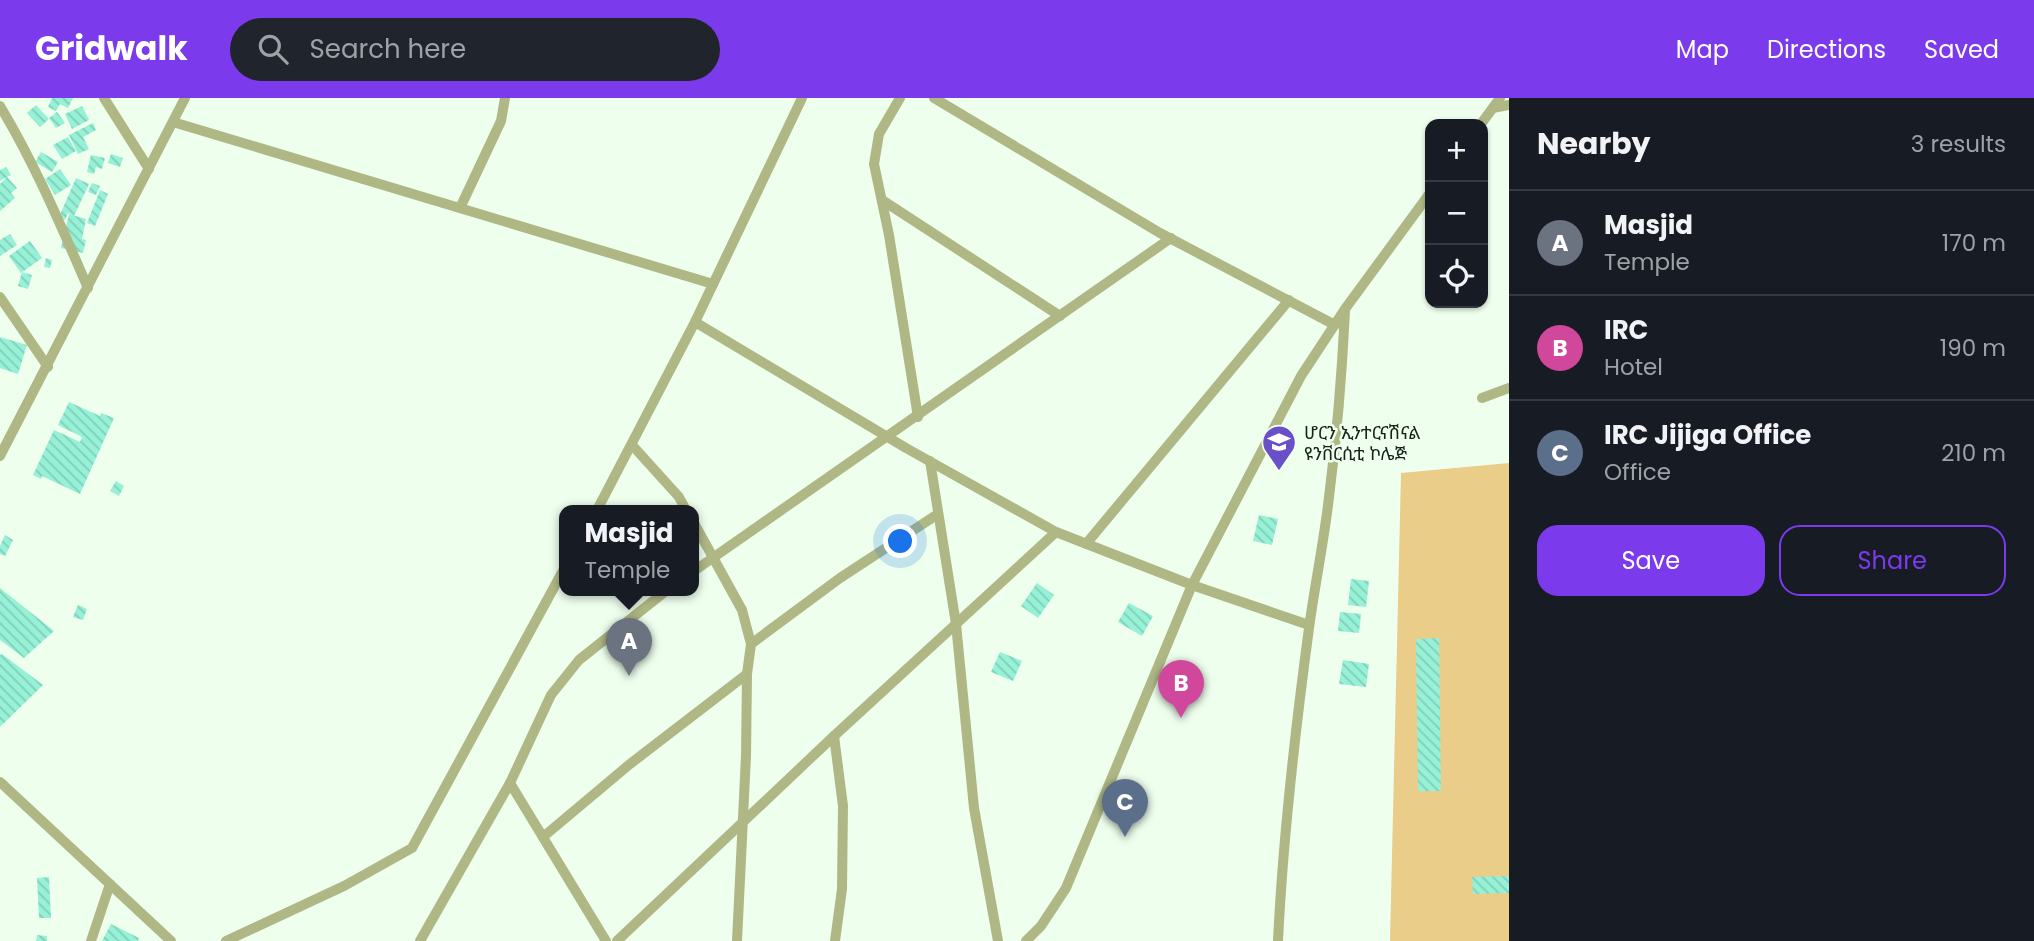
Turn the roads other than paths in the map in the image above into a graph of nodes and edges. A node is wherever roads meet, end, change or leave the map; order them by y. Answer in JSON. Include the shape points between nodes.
{"nodes":[{"id":1,"x":104,"y":98,"type":"edge"},
{"id":2,"x":185,"y":98,"type":"edge"},
{"id":3,"x":505,"y":98,"type":"edge"},
{"id":4,"x":802,"y":98,"type":"edge"},
{"id":5,"x":900,"y":98,"type":"edge"},
{"id":6,"x":934,"y":98,"type":"edge"},
{"id":7,"x":1497,"y":103,"type":"edge"},
{"id":8,"x":1509,"y":105,"type":"edge"},
{"id":9,"x":0,"y":106,"type":"edge"},
{"id":10,"x":1485,"y":119,"type":"edge"},
{"id":11,"x":173,"y":122,"type":"junction"},
{"id":12,"x":149,"y":169,"type":"junction"},
{"id":13,"x":881,"y":200,"type":"junction"},
{"id":14,"x":1425,"y":200,"type":"edge"},
{"id":15,"x":460,"y":208,"type":"junction"},
{"id":16,"x":1171,"y":239,"type":"junction"},
{"id":17,"x":713,"y":284,"type":"junction"},
{"id":18,"x":88,"y":288,"type":"junction"},
{"id":19,"x":0,"y":297,"type":"edge"},
{"id":20,"x":1289,"y":300,"type":"junction"},
{"id":21,"x":1345,"y":309,"type":"junction"},
{"id":22,"x":4,"y":312,"type":"edge"},
{"id":23,"x":1060,"y":316,"type":"junction"},
{"id":24,"x":695,"y":322,"type":"junction"},
{"id":25,"x":1335,"y":325,"type":"junction"},
{"id":26,"x":48,"y":368,"type":"junction"},
{"id":27,"x":1509,"y":388,"type":"edge"},
{"id":28,"x":1482,"y":398,"type":"dead end"},
{"id":29,"x":918,"y":416,"type":"junction"},
{"id":30,"x":888,"y":437,"type":"junction"},
{"id":31,"x":632,"y":445,"type":"junction"},
{"id":32,"x":0,"y":456,"type":"edge"},
{"id":33,"x":930,"y":461,"type":"junction"},
{"id":34,"x":600,"y":505,"type":"edge"},
{"id":35,"x":684,"y":505,"type":"edge"},
{"id":36,"x":938,"y":514,"type":"junction"},
{"id":37,"x":699,"y":532,"type":"edge"},
{"id":38,"x":1056,"y":532,"type":"junction"},
{"id":39,"x":1086,"y":544,"type":"junction"},
{"id":40,"x":713,"y":558,"type":"junction"},
{"id":41,"x":699,"y":568,"type":"edge"},
{"id":42,"x":559,"y":578,"type":"edge"},
{"id":43,"x":1192,"y":585,"type":"junction"},
{"id":44,"x":659,"y":596,"type":"edge"},
{"id":45,"x":956,"y":624,"type":"junction"},
{"id":46,"x":1309,"y":625,"type":"junction"},
{"id":47,"x":751,"y":644,"type":"junction"},
{"id":48,"x":747,"y":674,"type":"junction"},
{"id":49,"x":834,"y":736,"type":"junction"},
{"id":50,"x":0,"y":782,"type":"edge"},
{"id":51,"x":510,"y":782,"type":"junction"},
{"id":52,"x":742,"y":822,"type":"junction"},
{"id":53,"x":543,"y":837,"type":"junction"},
{"id":54,"x":110,"y":884,"type":"junction"},
{"id":55,"x":91,"y":941,"type":"edge"},
{"id":56,"x":171,"y":941,"type":"edge"},
{"id":57,"x":226,"y":941,"type":"edge"},
{"id":58,"x":420,"y":941,"type":"edge"},
{"id":59,"x":606,"y":941,"type":"edge"},
{"id":60,"x":617,"y":941,"type":"edge"},
{"id":61,"x":737,"y":941,"type":"edge"},
{"id":62,"x":835,"y":941,"type":"edge"},
{"id":63,"x":998,"y":941,"type":"edge"},
{"id":64,"x":1026,"y":941,"type":"edge"},
{"id":65,"x":1278,"y":941,"type":"edge"}],
"edges":[{"from":1,"to":12,"type":"street"},
{"from":2,"to":11,"type":"street"},
{"from":3,"to":15,"type":"street","via":[[501,121]]},
{"from":4,"to":17,"type":"street"},
{"from":5,"to":13,"type":"street","via":[[879,134],[874,164]]},
{"from":6,"to":16,"type":"street"},
{"from":7,"to":8,"type":"street"},
{"from":7,"to":10,"type":"street"},
{"from":9,"to":18,"type":"street","via":[[54,209]]},
{"from":11,"to":12,"type":"street"},
{"from":11,"to":15,"type":"street"},
{"from":12,"to":18,"type":"street"},
{"from":13,"to":23,"type":"street"},
{"from":13,"to":29,"type":"street"},
{"from":14,"to":21,"type":"street"},
{"from":15,"to":17,"type":"street"},
{"from":16,"to":20,"type":"street"},
{"from":16,"to":23,"type":"street"},
{"from":17,"to":24,"type":"street"},
{"from":18,"to":26,"type":"street"},
{"from":19,"to":22,"type":"street"},
{"from":20,"to":25,"type":"street"},
{"from":20,"to":39,"type":"street"},
{"from":21,"to":25,"type":"street"},
{"from":21,"to":46,"type":"street","via":[[1329,498]]},
{"from":22,"to":26,"type":"street"},
{"from":23,"to":29,"type":"street"},
{"from":24,"to":30,"type":"street"},
{"from":24,"to":31,"type":"street"},
{"from":25,"to":43,"type":"street","via":[[1301,376]]},
{"from":26,"to":32,"type":"street"},
{"from":27,"to":28,"type":"street"},
{"from":29,"to":30,"type":"street"},
{"from":30,"to":33,"type":"street"},
{"from":30,"to":40,"type":"street"},
{"from":31,"to":34,"type":"street"},
{"from":31,"to":35,"type":"street"},
{"from":33,"to":36,"type":"street"},
{"from":33,"to":38,"type":"street"},
{"from":36,"to":45,"type":"street"},
{"from":36,"to":47,"type":"street"},
{"from":37,"to":40,"type":"street"},
{"from":38,"to":39,"type":"street"},
{"from":38,"to":45,"type":"street"},
{"from":39,"to":43,"type":"street"},
{"from":40,"to":41,"type":"street"},
{"from":40,"to":47,"type":"street","via":[[741,610]]},
{"from":42,"to":57,"type":"street","via":[[412,848],[344,886]]},
{"from":43,"to":46,"type":"street"},
{"from":43,"to":64,"type":"street","via":[[1066,888]]},
{"from":44,"to":51,"type":"street","via":[[579,660],[551,695]]},
{"from":45,"to":49,"type":"street"},
{"from":45,"to":63,"type":"street","via":[[974,808]]},
{"from":46,"to":65,"type":"street","via":[[1290,772]]},
{"from":47,"to":48,"type":"street"},
{"from":48,"to":52,"type":"street"},
{"from":48,"to":53,"type":"street"},
{"from":49,"to":52,"type":"street"},
{"from":49,"to":62,"type":"street","via":[[843,806],[842,889]]},
{"from":50,"to":54,"type":"street"},
{"from":51,"to":53,"type":"street"},
{"from":51,"to":58,"type":"street"},
{"from":52,"to":60,"type":"street"},
{"from":52,"to":61,"type":"street"},
{"from":53,"to":59,"type":"street"},
{"from":54,"to":55,"type":"street"},
{"from":54,"to":56,"type":"street"}]}
